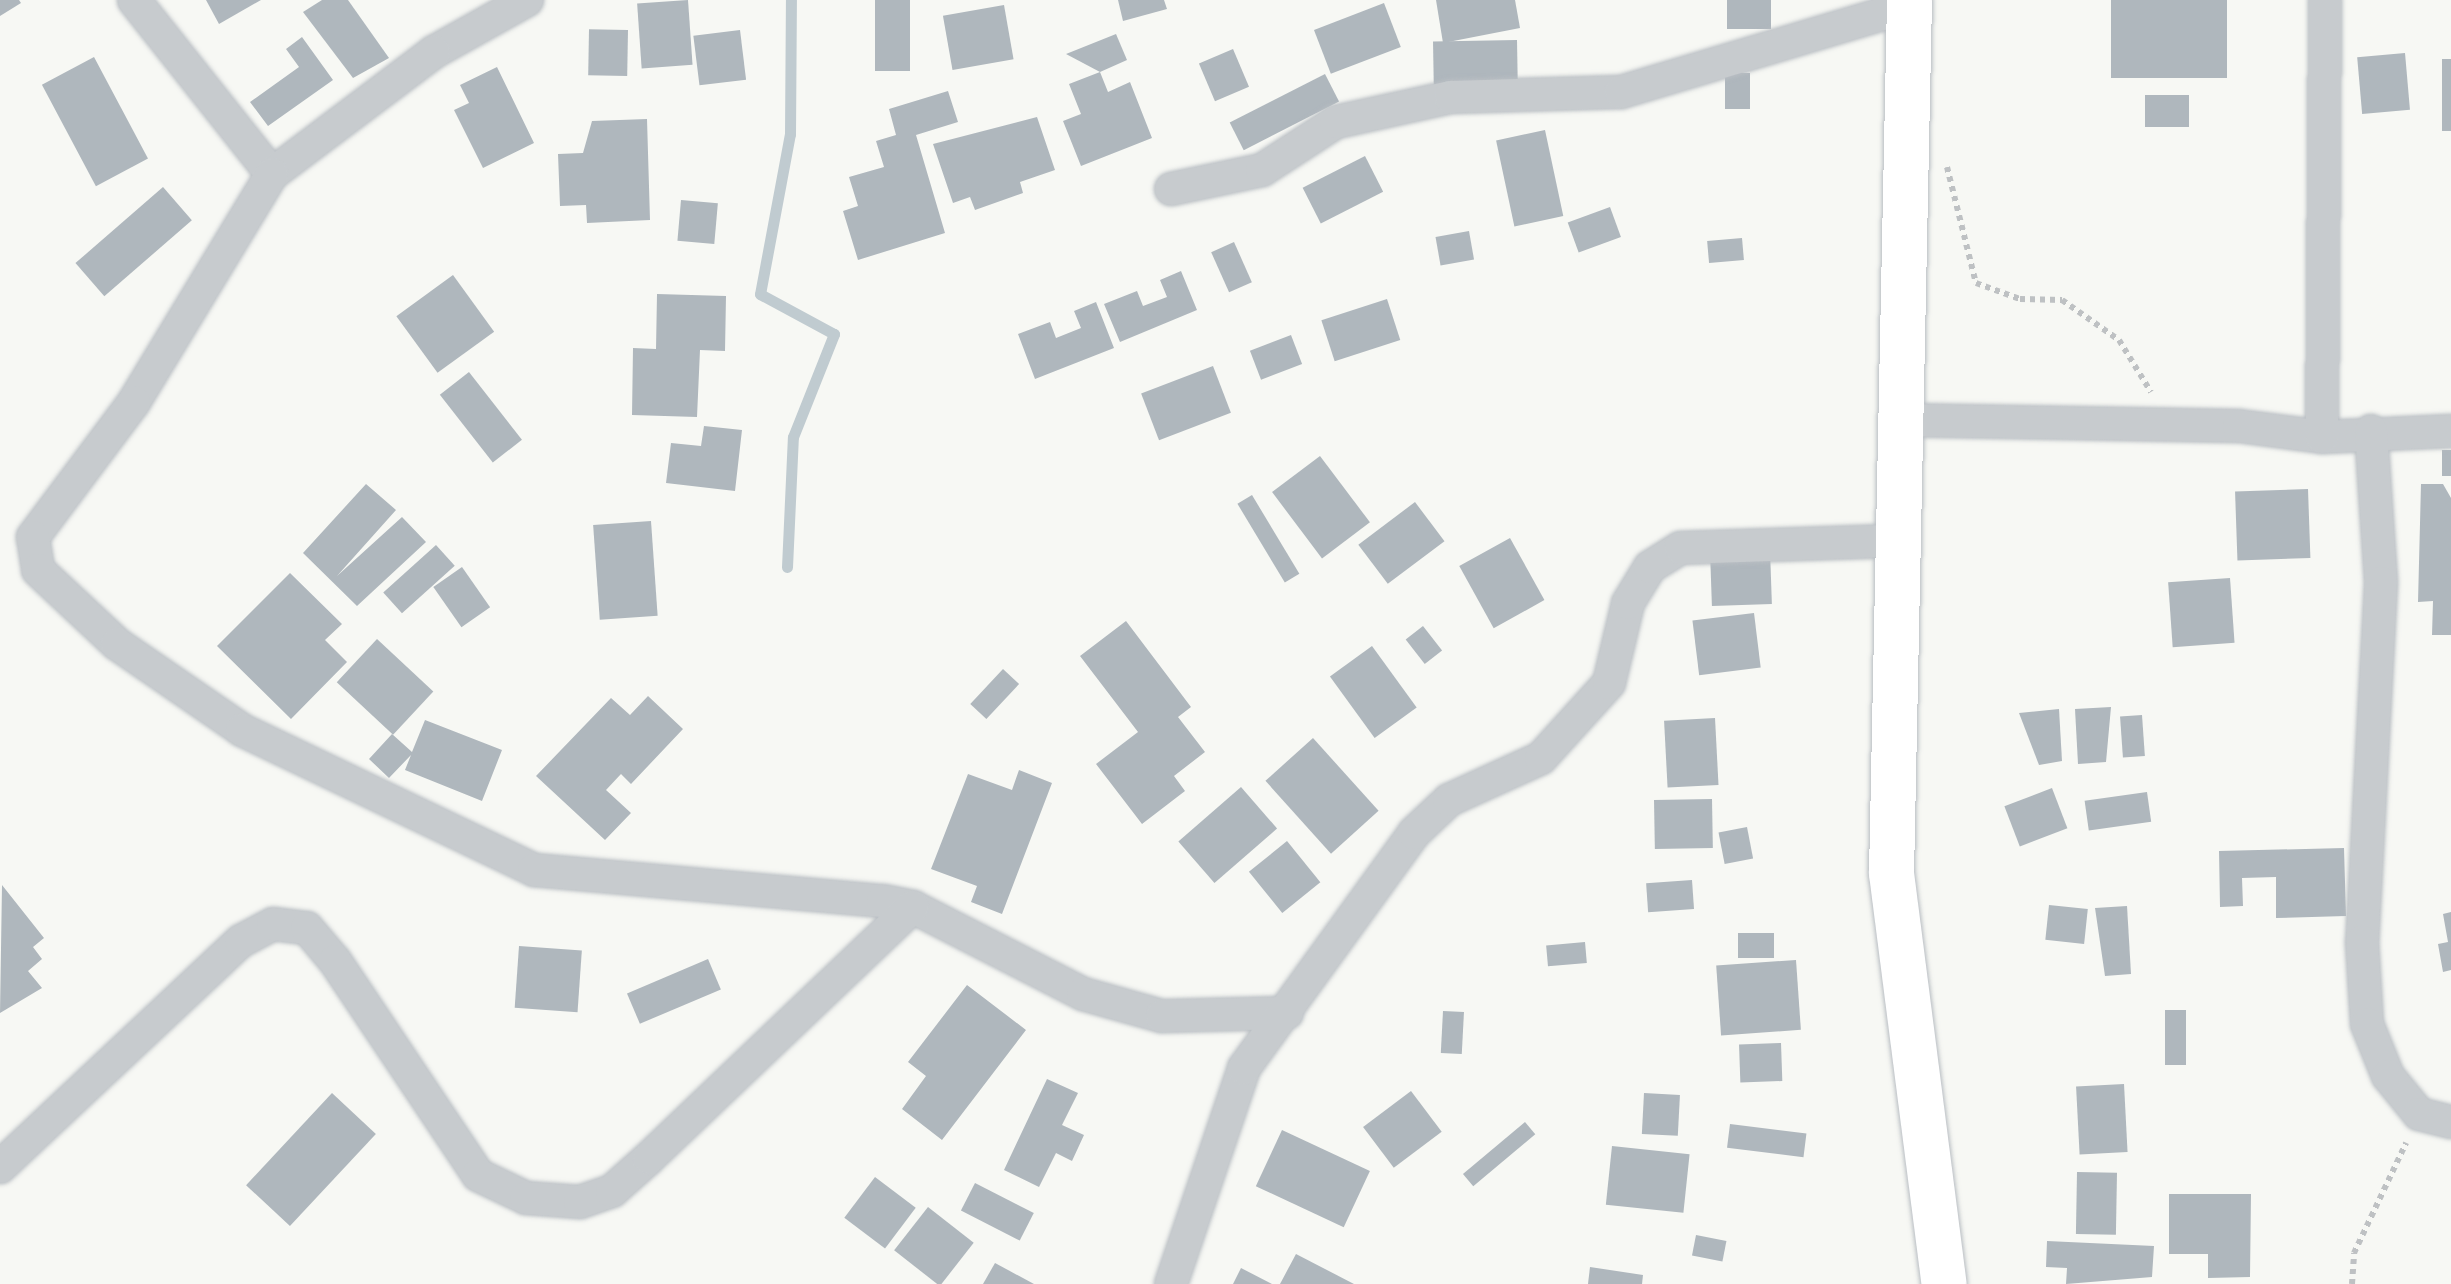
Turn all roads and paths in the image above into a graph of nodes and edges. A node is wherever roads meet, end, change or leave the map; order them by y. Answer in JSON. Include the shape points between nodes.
{"nodes":[{"id":1,"x":134,"y":0,"type":"edge"},
{"id":2,"x":528,"y":0,"type":"edge"},
{"id":3,"x":2326,"y":0,"type":"edge"},
{"id":4,"x":1909,"y":3,"type":"edge"},
{"id":5,"x":1941,"y":154,"type":"dead end"},
{"id":6,"x":272,"y":174,"type":"junction"},
{"id":7,"x":1172,"y":189,"type":"dead end"},
{"id":8,"x":1898,"y":420,"type":"junction"},
{"id":9,"x":2173,"y":427,"type":"junction"},
{"id":10,"x":2372,"y":431,"type":"junction"},
{"id":11,"x":2451,"y":431,"type":"edge"},
{"id":12,"x":2322,"y":438,"type":"junction"},
{"id":13,"x":1896,"y":540,"type":"junction"},
{"id":14,"x":913,"y":907,"type":"junction"},
{"id":15,"x":1287,"y":1013,"type":"junction"},
{"id":16,"x":2435,"y":1118,"type":"edge"},
{"id":17,"x":0,"y":1167,"type":"edge"},
{"id":18,"x":1171,"y":1284,"type":"edge"},
{"id":19,"x":1944,"y":1284,"type":"edge"},
{"id":20,"x":2352,"y":1284,"type":"edge"}],
"edges":[{"from":1,"to":6,"type":"street"},
{"from":2,"to":6,"type":"street","via":[[434,52]]},
{"from":3,"to":12,"type":"street"},
{"from":4,"to":7,"type":"street","via":[[1622,92],[1451,97],[1336,122],[1262,170]]},
{"from":4,"to":8,"type":"main road"},
{"from":5,"to":9,"type":"path","via":[[1966,215],[1976,282],[2020,300],[2062,300],[2120,340]]},
{"from":6,"to":14,"type":"street","via":[[134,402],[32,537],[38,570],[54,590],[242,730],[534,870],[707,880]]},
{"from":8,"to":9,"type":"street"},
{"from":8,"to":13,"type":"main road"},
{"from":9,"to":12,"type":"street"},
{"from":10,"to":11,"type":"street"},
{"from":10,"to":12,"type":"street"},
{"from":10,"to":16,"type":"street","via":[[2381,583],[2362,942],[2367,1024],[2388,1076]]},
{"from":13,"to":15,"type":"street","via":[[1681,548],[1650,566],[1628,603],[1609,684],[1542,758],[1450,800],[1414,832]]},
{"from":13,"to":19,"type":"main road","via":[[1891,873]]},
{"from":14,"to":15,"type":"street","via":[[1083,994],[1162,1016]]},
{"from":14,"to":17,"type":"street","via":[[650,1158],[612,1191],[580,1202],[526,1198],[478,1174],[335,962],[307,928],[274,924],[241,941]]},
{"from":15,"to":18,"type":"street","via":[[1244,1068]]},
{"from":16,"to":20,"type":"path","via":[[2354,1253]]}]}
